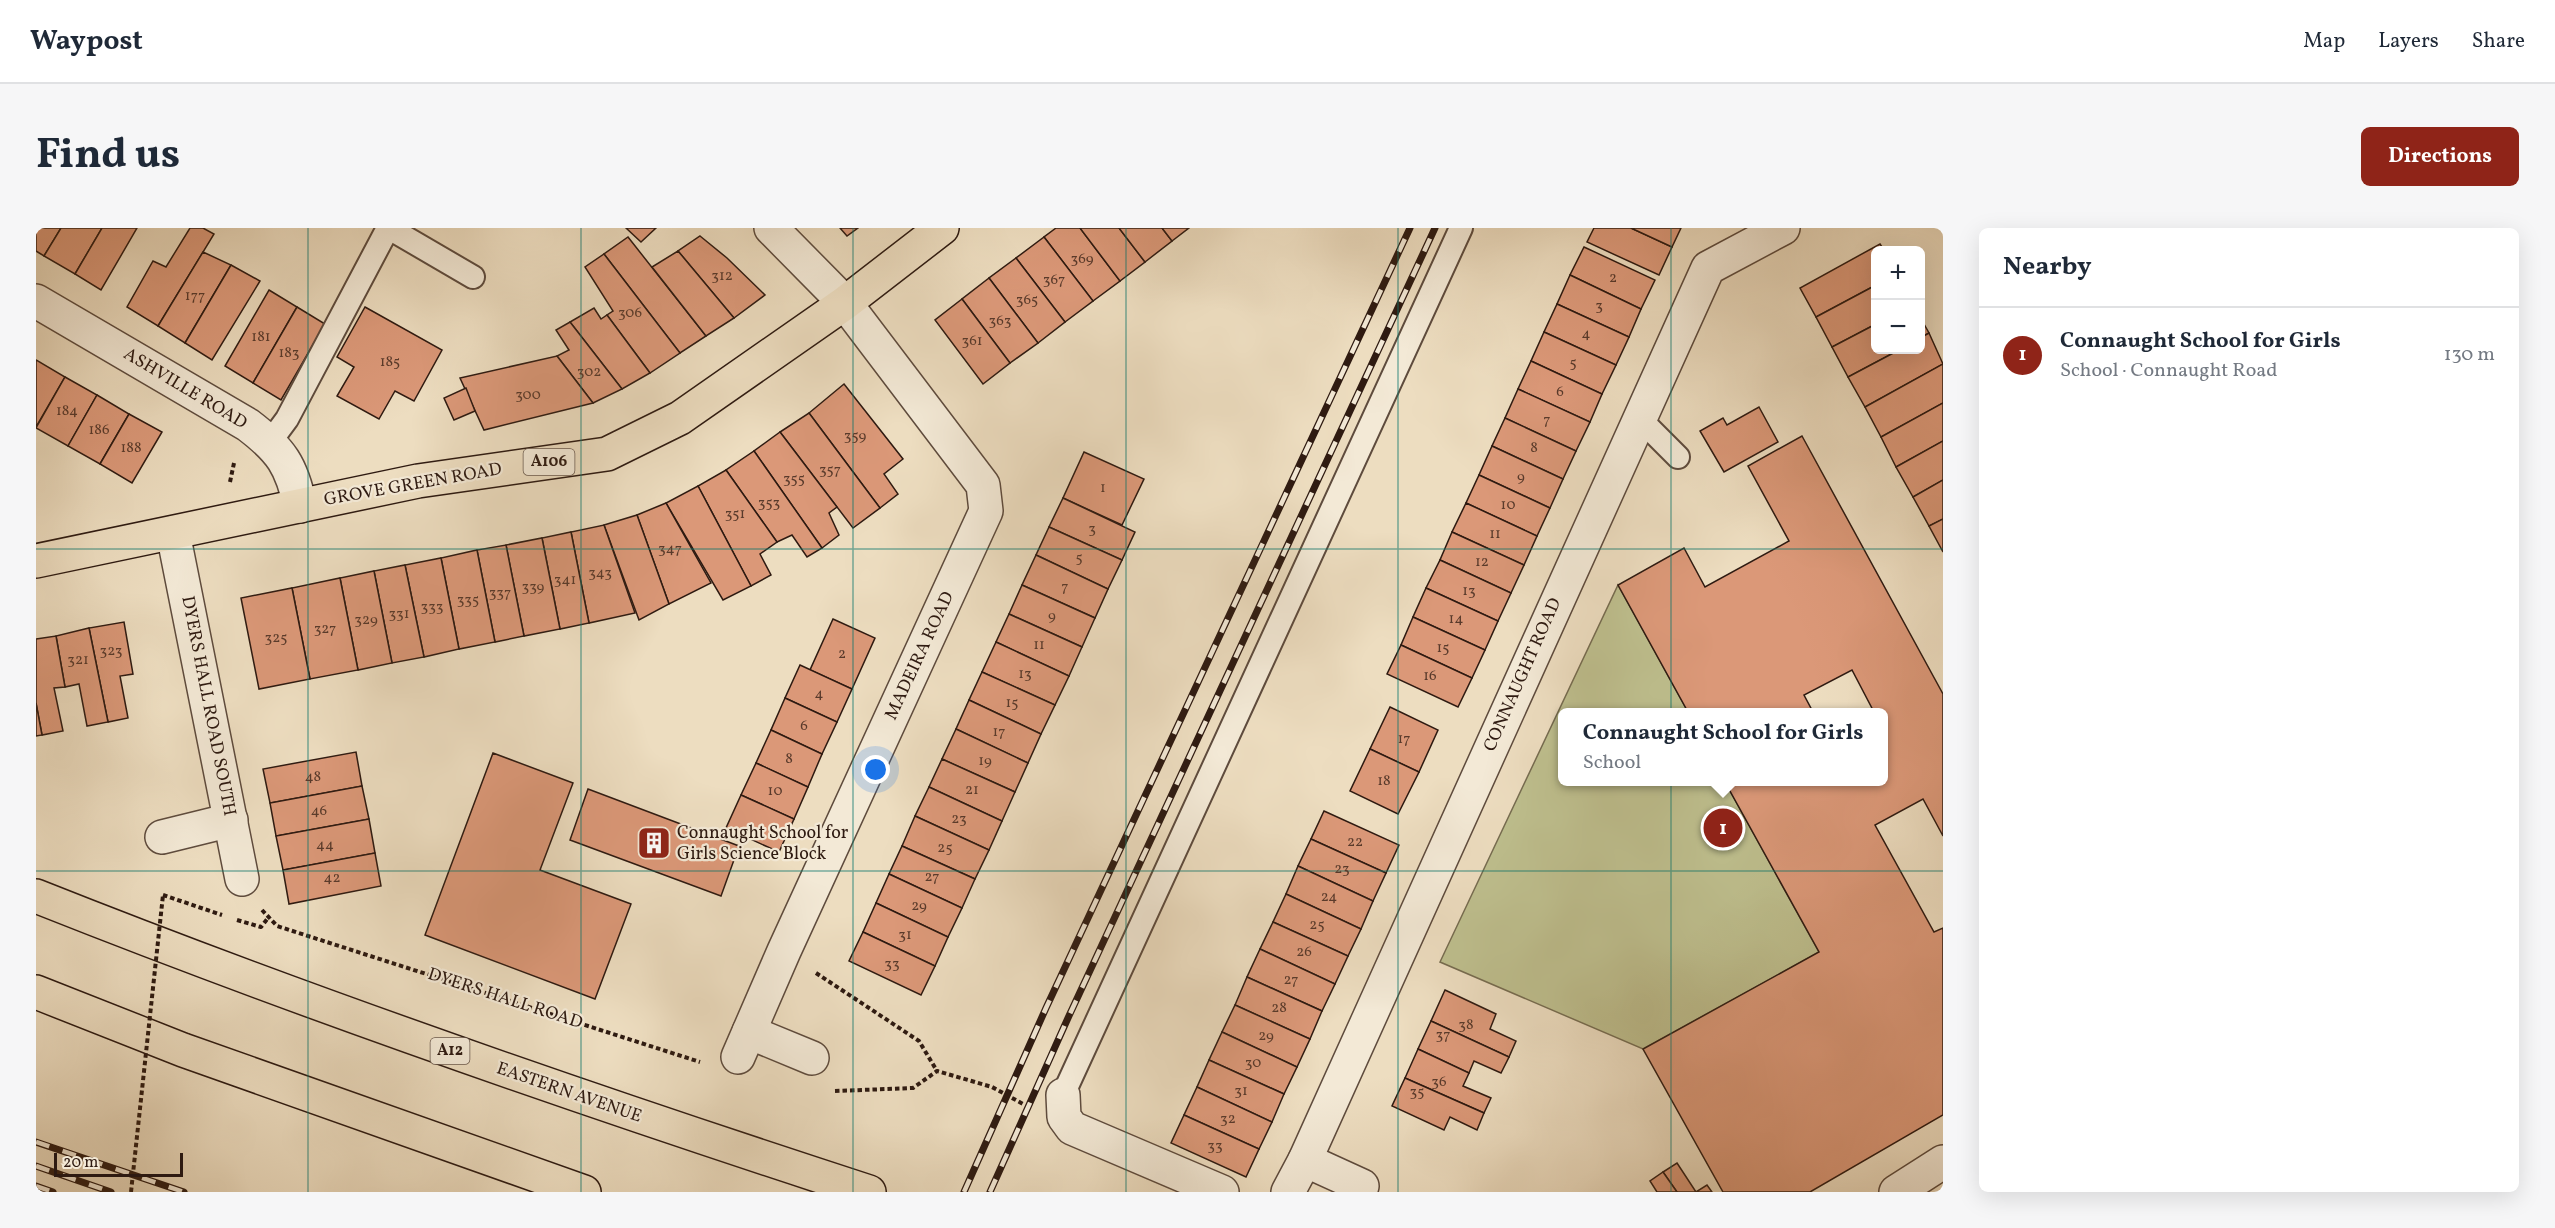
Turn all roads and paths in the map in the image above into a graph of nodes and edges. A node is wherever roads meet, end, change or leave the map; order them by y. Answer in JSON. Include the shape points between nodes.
{"nodes":[{"id":1,"x":389,"y":228,"type":"edge"},
{"id":2,"x":771,"y":228,"type":"edge"},
{"id":3,"x":942,"y":228,"type":"edge"},
{"id":4,"x":1461,"y":228,"type":"edge"},
{"id":5,"x":1783,"y":228,"type":"edge"},
{"id":6,"x":473,"y":277,"type":"dead end"},
{"id":7,"x":36,"y":301,"type":"edge"},
{"id":8,"x":845,"y":303,"type":"junction"},
{"id":9,"x":1639,"y":418,"type":"junction"},
{"id":10,"x":259,"y":433,"type":"junction"},
{"id":11,"x":1678,"y":457,"type":"dead end"},
{"id":12,"x":222,"y":485,"type":"dead end"},
{"id":13,"x":300,"y":506,"type":"junction"},
{"id":14,"x":174,"y":533,"type":"junction"},
{"id":15,"x":36,"y":561,"type":"edge"},
{"id":16,"x":231,"y":820,"type":"junction"},
{"id":17,"x":162,"y":837,"type":"dead end"},
{"id":18,"x":242,"y":879,"type":"dead end"},
{"id":19,"x":36,"y":896,"type":"edge"},
{"id":20,"x":226,"y":916,"type":"dead end"},
{"id":21,"x":268,"y":918,"type":"dead end"},
{"id":22,"x":236,"y":919,"type":"dead end"},
{"id":23,"x":277,"y":926,"type":"dead end"},
{"id":24,"x":784,"y":951,"type":"junction"},
{"id":25,"x":36,"y":992,"type":"edge"},
{"id":26,"x":732,"y":1051,"type":"junction"},
{"id":27,"x":812,"y":1058,"type":"dead end"},
{"id":28,"x":938,"y":1071,"type":"junction"},
{"id":29,"x":832,"y":1091,"type":"dead end"},
{"id":30,"x":1063,"y":1095,"type":"joint"},
{"id":31,"x":1027,"y":1106,"type":"dead end"},
{"id":32,"x":1305,"y":1160,"type":"junction"},
{"id":33,"x":1943,"y":1162,"type":"edge"},
{"id":34,"x":1362,"y":1186,"type":"dead end"},
{"id":35,"x":131,"y":1192,"type":"edge"},
{"id":36,"x":584,"y":1192,"type":"edge"},
{"id":37,"x":869,"y":1192,"type":"edge"},
{"id":38,"x":1222,"y":1192,"type":"edge"},
{"id":39,"x":1288,"y":1192,"type":"edge"},
{"id":40,"x":1896,"y":1192,"type":"edge"}],
"edges":[{"from":1,"to":6,"type":"lane"},
{"from":1,"to":10,"type":"lane","via":[[286,419]]},
{"from":2,"to":8,"type":"street","name":"MADEIRA ROAD"},
{"from":3,"to":8,"type":"main road","name":"GROVE GREEN ROAD","number":"A106"},
{"from":4,"to":30,"type":"lane"},
{"from":5,"to":9,"type":"street","name":"CONNAUGHT ROAD","via":[[1708,268]]},
{"from":7,"to":10,"type":"street","name":"ASHVILLE ROAD"},
{"from":8,"to":13,"type":"main road","name":"GROVE GREEN ROAD","number":"A106","via":[[680,418],[607,454],[418,481]]},
{"from":8,"to":24,"type":"street","name":"MADEIRA ROAD","via":[[983,485],[986,511]]},
{"from":9,"to":11,"type":"lane"},
{"from":9,"to":32,"type":"street","name":"CONNAUGHT ROAD"},
{"from":10,"to":12,"type":"path","via":[[230,474],[230,483]]},
{"from":10,"to":13,"type":"street","name":"ASHVILLE ROAD","via":[[294,478]]},
{"from":13,"to":14,"type":"main road","name":"GROVE GREEN ROAD","number":"A106"},
{"from":14,"to":15,"type":"main road","name":"GROVE GREEN ROAD","number":"A106"},
{"from":14,"to":16,"type":"street","name":"DYERS HALL ROAD SOUTH"},
{"from":16,"to":17,"type":"street"},
{"from":16,"to":18,"type":"street","name":"DYERS HALL ROAD SOUTH"},
{"from":19,"to":37,"type":"main road","name":"EASTERN AVENUE","number":"A12","via":[[205,963],[586,1099]]},
{"from":20,"to":35,"type":"path","bridge":true,"via":[[163,895]]},
{"from":21,"to":22,"type":"path","via":[[261,927]]},
{"from":23,"to":26,"type":"path","name":"DYERS HALL ROAD"},
{"from":24,"to":26,"type":"street","name":"MADEIRA ROAD"},
{"from":24,"to":28,"type":"path","via":[[919,1041]]},
{"from":25,"to":36,"type":"main road","via":[[183,1050]]},
{"from":26,"to":27,"type":"street"},
{"from":28,"to":29,"type":"path","via":[[913,1088]]},
{"from":28,"to":31,"type":"path","via":[[992,1087]]},
{"from":30,"to":38,"type":"street","via":[[1064,1117],[1072,1128]]},
{"from":32,"to":34,"type":"street"},
{"from":32,"to":39,"type":"street","name":"CONNAUGHT ROAD"},
{"from":33,"to":40,"type":"street"}]}
